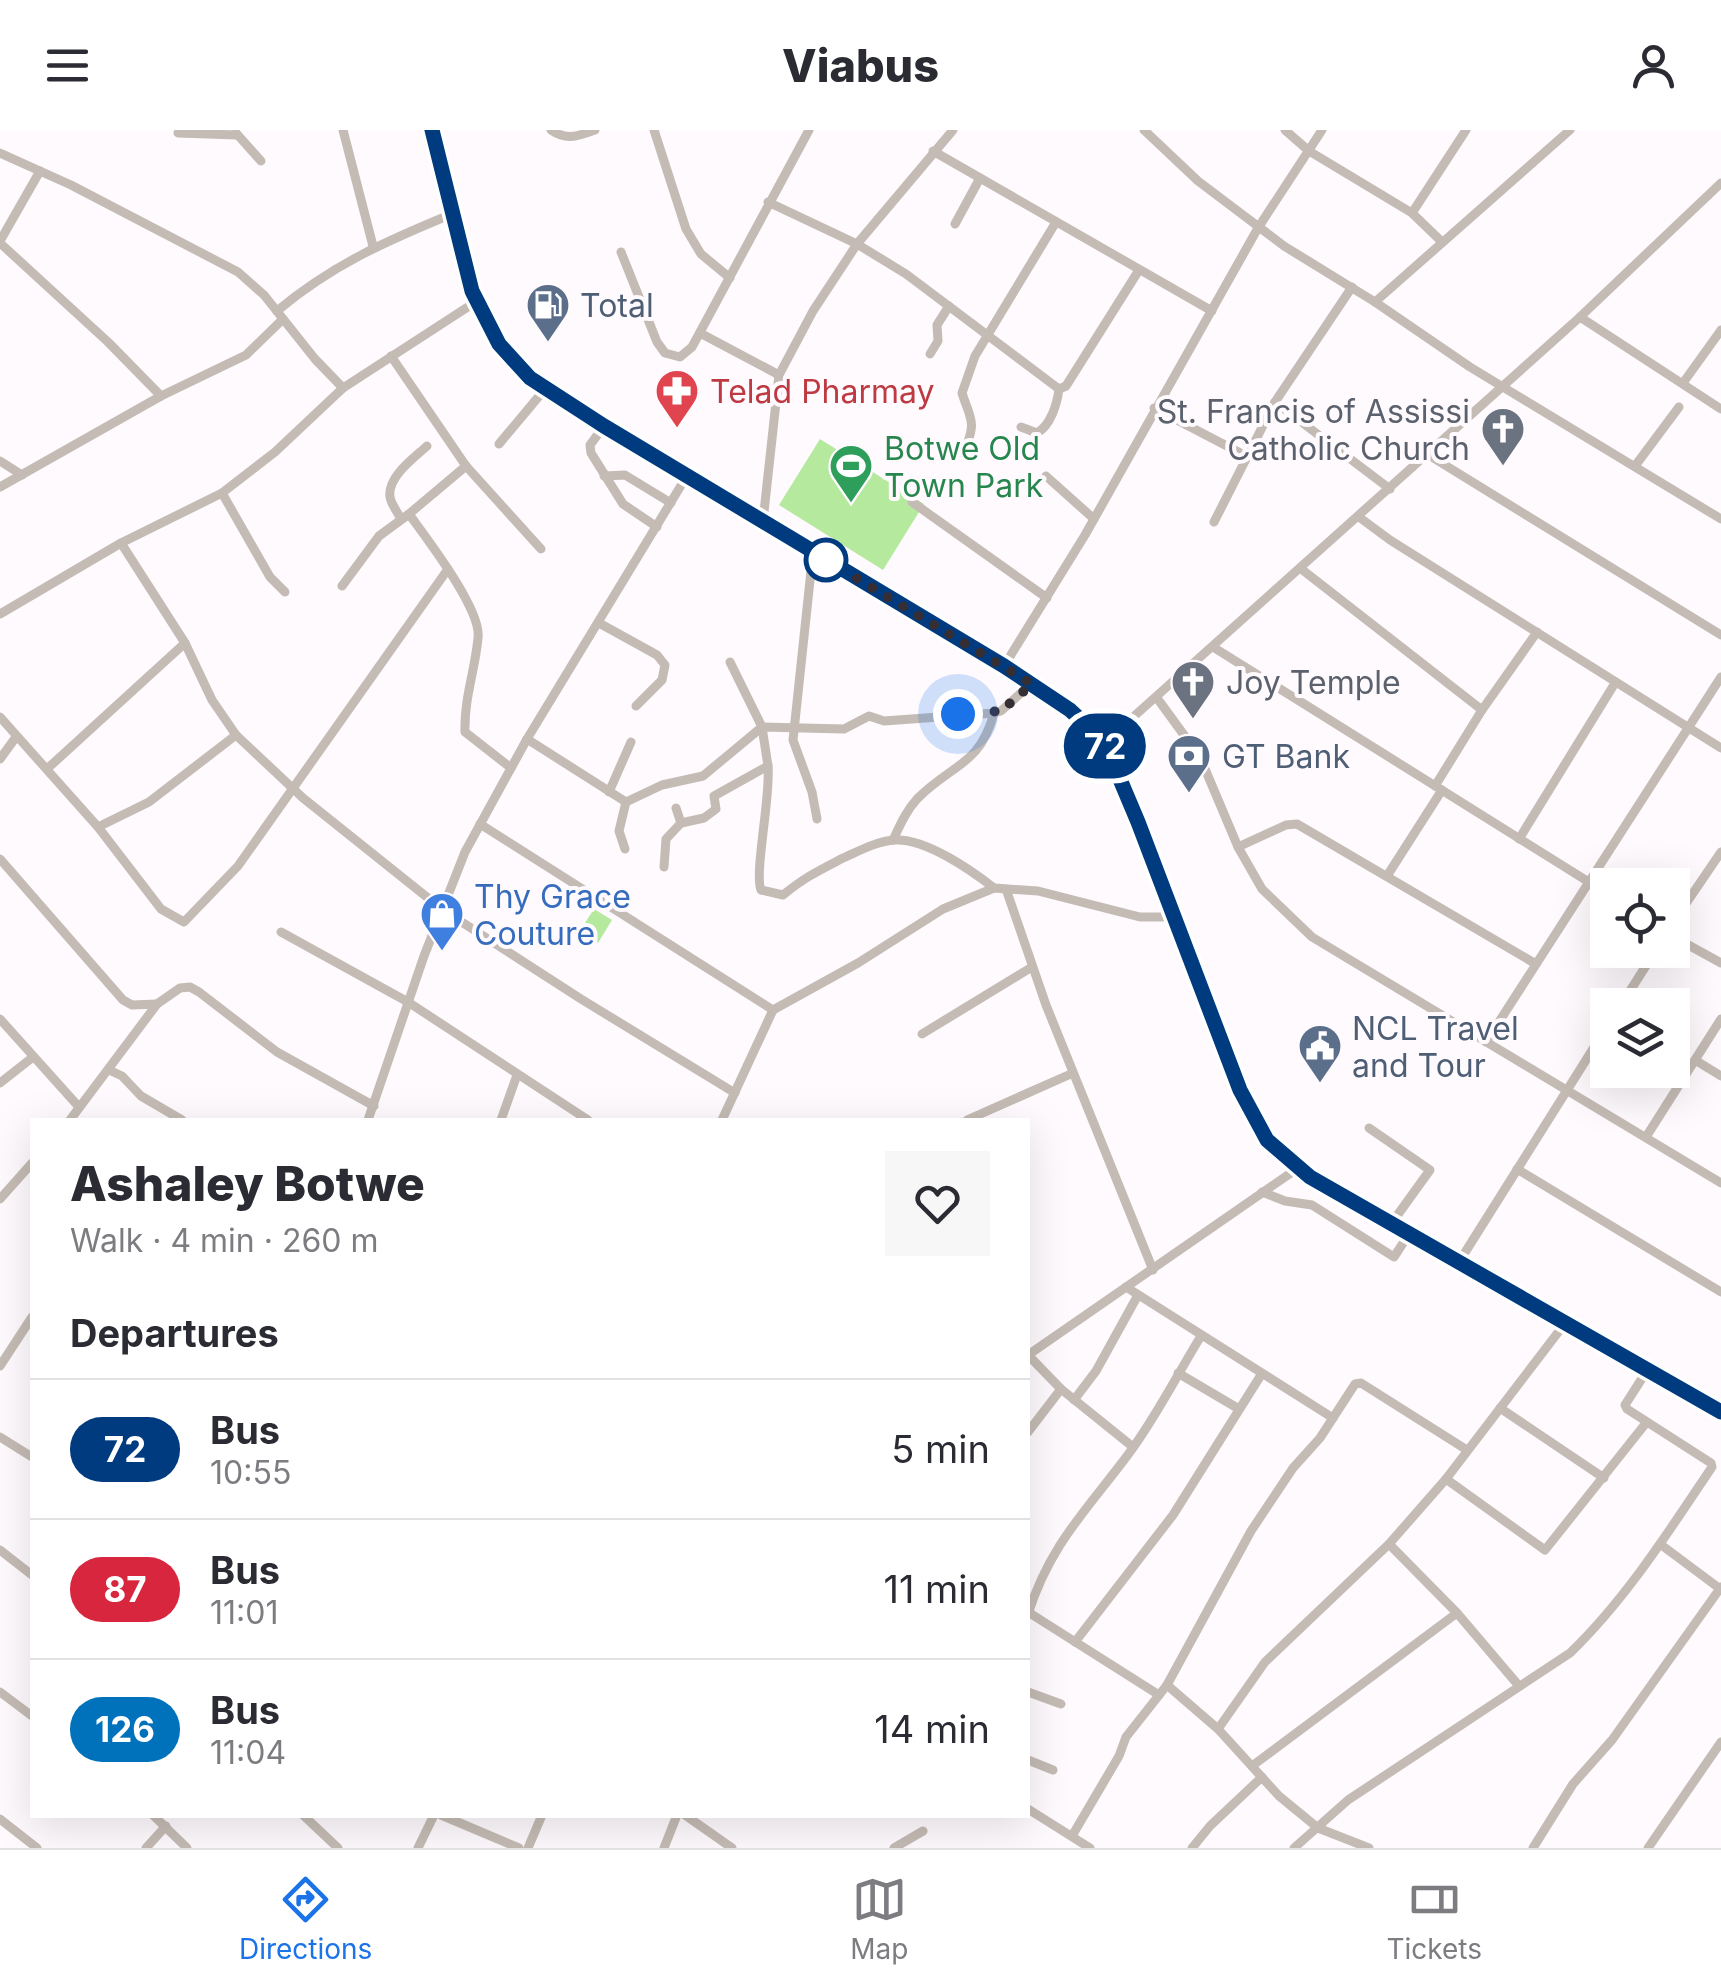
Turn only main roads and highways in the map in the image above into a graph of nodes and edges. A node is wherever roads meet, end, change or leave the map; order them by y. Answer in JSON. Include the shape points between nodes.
{"nodes":[{"id":1,"x":432,"y":130,"type":"edge"},
{"id":2,"x":1721,"y":1412,"type":"edge"}],
"edges":[{"from":1,"to":2,"type":"main road","via":[[477,301],[499,344],[546,389],[1004,666],[1082,720],[1103,744],[1240,1090],[1267,1140],[1298,1168],[1391,1224]]}]}
